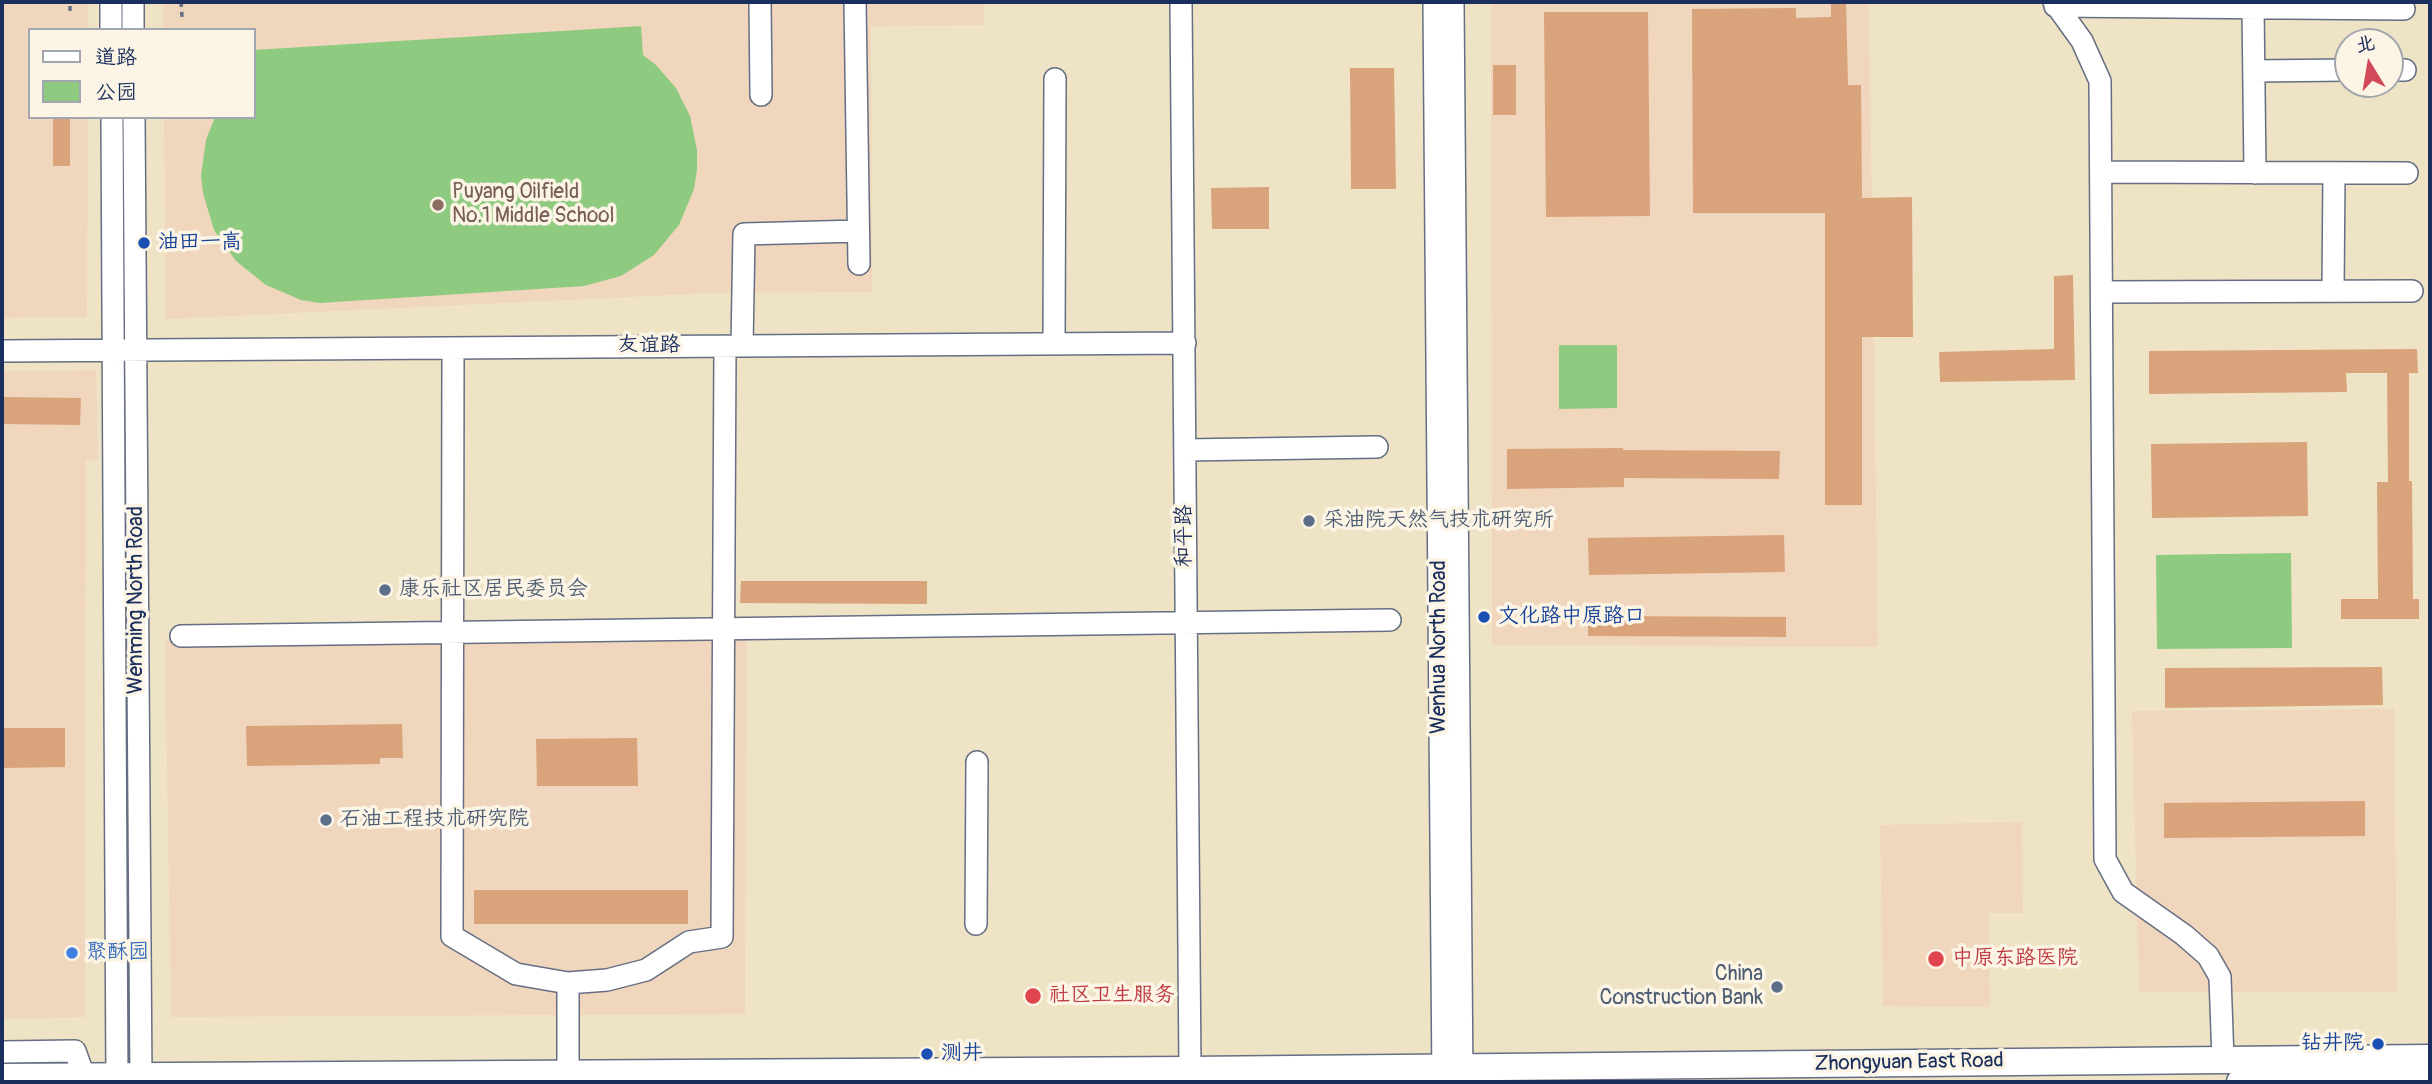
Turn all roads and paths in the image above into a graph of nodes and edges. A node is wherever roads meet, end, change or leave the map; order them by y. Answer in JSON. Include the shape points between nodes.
{"nodes":[{"id":1,"x":70,"y":2,"type":"edge"},
{"id":2,"x":111,"y":2,"type":"edge"},
{"id":3,"x":133,"y":2,"type":"edge"},
{"id":4,"x":181,"y":2,"type":"edge"},
{"id":5,"x":760,"y":2,"type":"edge"},
{"id":6,"x":855,"y":2,"type":"edge"},
{"id":7,"x":1181,"y":2,"type":"edge"},
{"id":8,"x":1434,"y":2,"type":"edge"},
{"id":9,"x":1453,"y":2,"type":"edge"},
{"id":10,"x":2054,"y":4,"type":"edge"},
{"id":11,"x":2253,"y":7,"type":"junction"},
{"id":12,"x":2404,"y":9,"type":"dead end"},
{"id":13,"x":70,"y":11,"type":"dead end"},
{"id":14,"x":182,"y":17,"type":"dead end"},
{"id":15,"x":111,"y":28,"type":"edge"},
{"id":16,"x":133,"y":28,"type":"edge"},
{"id":17,"x":2334,"y":70,"type":"edge"},
{"id":18,"x":2254,"y":71,"type":"junction"},
{"id":19,"x":1055,"y":79,"type":"dead end"},
{"id":20,"x":761,"y":95,"type":"dead end"},
{"id":21,"x":112,"y":119,"type":"edge"},
{"id":22,"x":134,"y":119,"type":"edge"},
{"id":23,"x":2101,"y":172,"type":"junction"},
{"id":24,"x":2255,"y":173,"type":"junction"},
{"id":25,"x":2334,"y":173,"type":"junction"},
{"id":26,"x":2407,"y":173,"type":"dead end"},
{"id":27,"x":858,"y":231,"type":"junction"},
{"id":28,"x":859,"y":264,"type":"dead end"},
{"id":29,"x":2333,"y":291,"type":"junction"},
{"id":30,"x":2412,"y":291,"type":"dead end"},
{"id":31,"x":2102,"y":292,"type":"junction"},
{"id":32,"x":1185,"y":343,"type":"junction"},
{"id":33,"x":1054,"y":344,"type":"junction"},
{"id":34,"x":734,"y":346,"type":"junction"},
{"id":35,"x":453,"y":348,"type":"junction"},
{"id":36,"x":113,"y":350,"type":"junction"},
{"id":37,"x":2,"y":351,"type":"edge"},
{"id":38,"x":136,"y":351,"type":"junction"},
{"id":39,"x":1377,"y":447,"type":"dead end"},
{"id":40,"x":1185,"y":450,"type":"junction"},
{"id":41,"x":1390,"y":620,"type":"dead end"},
{"id":42,"x":1186,"y":624,"type":"junction"},
{"id":43,"x":722,"y":629,"type":"junction"},
{"id":44,"x":453,"y":633,"type":"junction"},
{"id":45,"x":181,"y":636,"type":"dead end"},
{"id":46,"x":977,"y":762,"type":"dead end"},
{"id":47,"x":976,"y":924,"type":"dead end"},
{"id":48,"x":568,"y":983,"type":"junction"},
{"id":49,"x":2,"y":1052,"type":"edge"},
{"id":50,"x":2430,"y":1058,"type":"edge"},
{"id":51,"x":2223,"y":1060,"type":"junction"},
{"id":52,"x":1190,"y":1070,"type":"junction"},
{"id":53,"x":568,"y":1074,"type":"junction"},
{"id":54,"x":1453,"y":1075,"type":"edge"},
{"id":55,"x":84,"y":1076,"type":"junction"},
{"id":56,"x":2,"y":1077,"type":"edge"},
{"id":57,"x":129,"y":1079,"type":"edge"},
{"id":58,"x":2430,"y":1080,"type":"edge"},
{"id":59,"x":2240,"y":1082,"type":"edge"}],
"edges":[{"from":1,"to":13,"type":"path"},
{"from":2,"to":15,"type":"street"},
{"from":3,"to":16,"type":"street"},
{"from":4,"to":14,"type":"path"},
{"from":5,"to":20,"type":"street"},
{"from":6,"to":27,"type":"street"},
{"from":7,"to":32,"type":"street","name":"和平路"},
{"from":8,"to":54,"type":"street","name":"Wenhua North Road"},
{"from":9,"to":54,"type":"street","name":"Wenhua North Road"},
{"from":10,"to":11,"type":"street"},
{"from":10,"to":23,"type":"street","via":[[2082,41],[2100,81]]},
{"from":11,"to":12,"type":"street"},
{"from":11,"to":18,"type":"street"},
{"from":17,"to":18,"type":"street"},
{"from":18,"to":24,"type":"street"},
{"from":19,"to":33,"type":"street"},
{"from":21,"to":36,"type":"street","name":"Wenming North Road"},
{"from":22,"to":38,"type":"street","name":"Wenming North Road"},
{"from":23,"to":24,"type":"street"},
{"from":23,"to":31,"type":"street"},
{"from":24,"to":25,"type":"street"},
{"from":25,"to":26,"type":"street"},
{"from":25,"to":29,"type":"street"},
{"from":27,"to":28,"type":"street"},
{"from":27,"to":34,"type":"street","via":[[744,234]]},
{"from":29,"to":30,"type":"street"},
{"from":29,"to":31,"type":"street"},
{"from":31,"to":51,"type":"street","via":[[2105,859],[2123,892],[2208,956],[2220,977]]},
{"from":32,"to":33,"type":"street","name":"友谊路"},
{"from":32,"to":40,"type":"street","name":"和平路"},
{"from":33,"to":34,"type":"street","name":"友谊路"},
{"from":34,"to":35,"type":"street","name":"友谊路"},
{"from":34,"to":43,"type":"street"},
{"from":35,"to":38,"type":"street","name":"友谊路"},
{"from":35,"to":44,"type":"street"},
{"from":36,"to":37,"type":"street","name":"友谊路"},
{"from":36,"to":38,"type":"street","name":"友谊路"},
{"from":36,"to":57,"type":"street","name":"Wenming North Road"},
{"from":38,"to":57,"type":"street","name":"Wenming North Road"},
{"from":39,"to":40,"type":"street"},
{"from":40,"to":42,"type":"street","name":"和平路"},
{"from":41,"to":42,"type":"street"},
{"from":42,"to":43,"type":"street"},
{"from":42,"to":52,"type":"street","name":"和平路"},
{"from":43,"to":44,"type":"street"},
{"from":43,"to":48,"type":"street","via":[[722,937],[689,942],[646,970]]},
{"from":44,"to":45,"type":"street"},
{"from":44,"to":48,"type":"street","via":[[452,936],[516,974]]},
{"from":46,"to":47,"type":"street"},
{"from":48,"to":53,"type":"street"},
{"from":49,"to":55,"type":"street","via":[[75,1051]]},
{"from":50,"to":51,"type":"main road","name":"Zhongyuan East Road"},
{"from":51,"to":54,"type":"main road","name":"Zhongyuan East Road"},
{"from":52,"to":53,"type":"main road","name":"Zhongyuan East Road"},
{"from":52,"to":54,"type":"main road","name":"Zhongyuan East Road"},
{"from":53,"to":57,"type":"main road","name":"Zhongyuan East Road"},
{"from":55,"to":56,"type":"main road","name":"Zhongyuan East Road"},
{"from":55,"to":57,"type":"main road","name":"Zhongyuan East Road"},
{"from":58,"to":59,"type":"main road"}]}
